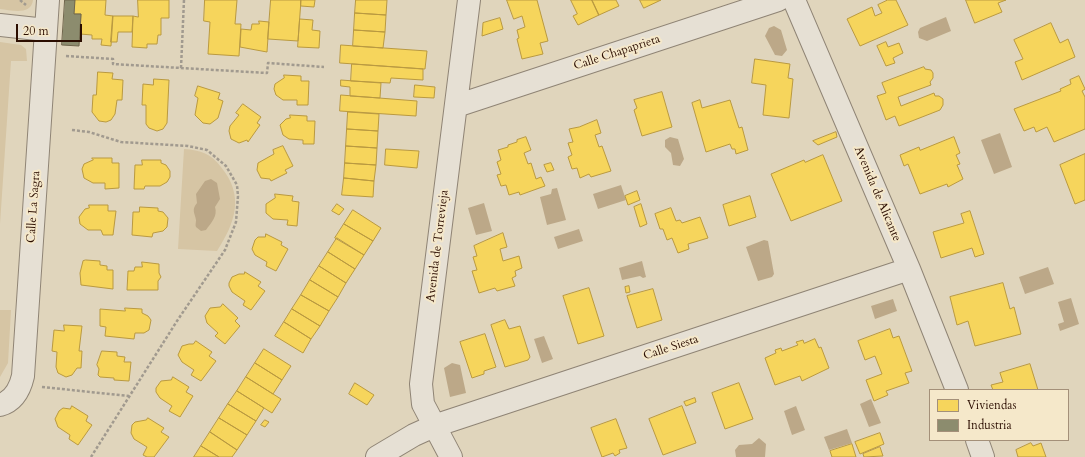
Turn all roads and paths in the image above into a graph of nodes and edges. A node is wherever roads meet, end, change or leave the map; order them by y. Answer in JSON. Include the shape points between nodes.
{"nodes":[{"id":1,"x":48,"y":0,"type":"edge"},
{"id":2,"x":184,"y":0,"type":"edge"},
{"id":3,"x":469,"y":0,"type":"edge"},
{"id":4,"x":778,"y":0,"type":"edge"},
{"id":5,"x":794,"y":0,"type":"edge"},
{"id":6,"x":0,"y":25,"type":"edge"},
{"id":7,"x":46,"y":30,"type":"junction"},
{"id":8,"x":65,"y":56,"type":"dead end"},
{"id":9,"x":324,"y":66,"type":"dead end"},
{"id":10,"x":181,"y":68,"type":"junction"},
{"id":11,"x":456,"y":106,"type":"junction"},
{"id":12,"x":72,"y":130,"type":"dead end"},
{"id":13,"x":909,"y":269,"type":"junction"},
{"id":14,"x":38,"y":387,"type":"dead end"},
{"id":15,"x":957,"y":389,"type":"edge"},
{"id":16,"x":129,"y":396,"type":"junction"},
{"id":17,"x":0,"y":405,"type":"edge"},
{"id":18,"x":434,"y":426,"type":"junction"},
{"id":19,"x":977,"y":441,"type":"edge"},
{"id":20,"x":91,"y":457,"type":"edge"},
{"id":21,"x":377,"y":457,"type":"edge"},
{"id":22,"x":451,"y":457,"type":"edge"},
{"id":23,"x":983,"y":457,"type":"edge"}],
"edges":[{"from":1,"to":7,"type":"street","name":"Calle La Sagra"},
{"from":2,"to":10,"type":"path"},
{"from":3,"to":11,"type":"street","name":"Avenida de Torrevieja"},
{"from":4,"to":11,"type":"street","name":"Calle Chapaprieta"},
{"from":5,"to":13,"type":"street","name":"Avenida de Alicante"},
{"from":6,"to":7,"type":"street"},
{"from":7,"to":17,"type":"street","name":"Calle La Sagra","via":[[23,376],[17,393]]},
{"from":8,"to":10,"type":"path","via":[[113,59],[113,64]]},
{"from":9,"to":10,"type":"path","via":[[268,64],[267,73]]},
{"from":11,"to":18,"type":"street","name":"Avenida de Torrevieja","via":[[421,384],[423,404]]},
{"from":12,"to":16,"type":"path","via":[[89,132],[121,142],[203,149],[226,166],[236,185],[239,208],[225,250]]},
{"from":13,"to":15,"type":"street","name":"Avenida de Alicante"},
{"from":13,"to":18,"type":"street","name":"Calle Siesta"},
{"from":14,"to":16,"type":"path"},
{"from":16,"to":20,"type":"path"},
{"from":18,"to":21,"type":"street"},
{"from":18,"to":22,"type":"street","name":"Avenida de Torrevieja"},
{"from":19,"to":23,"type":"street"}]}
